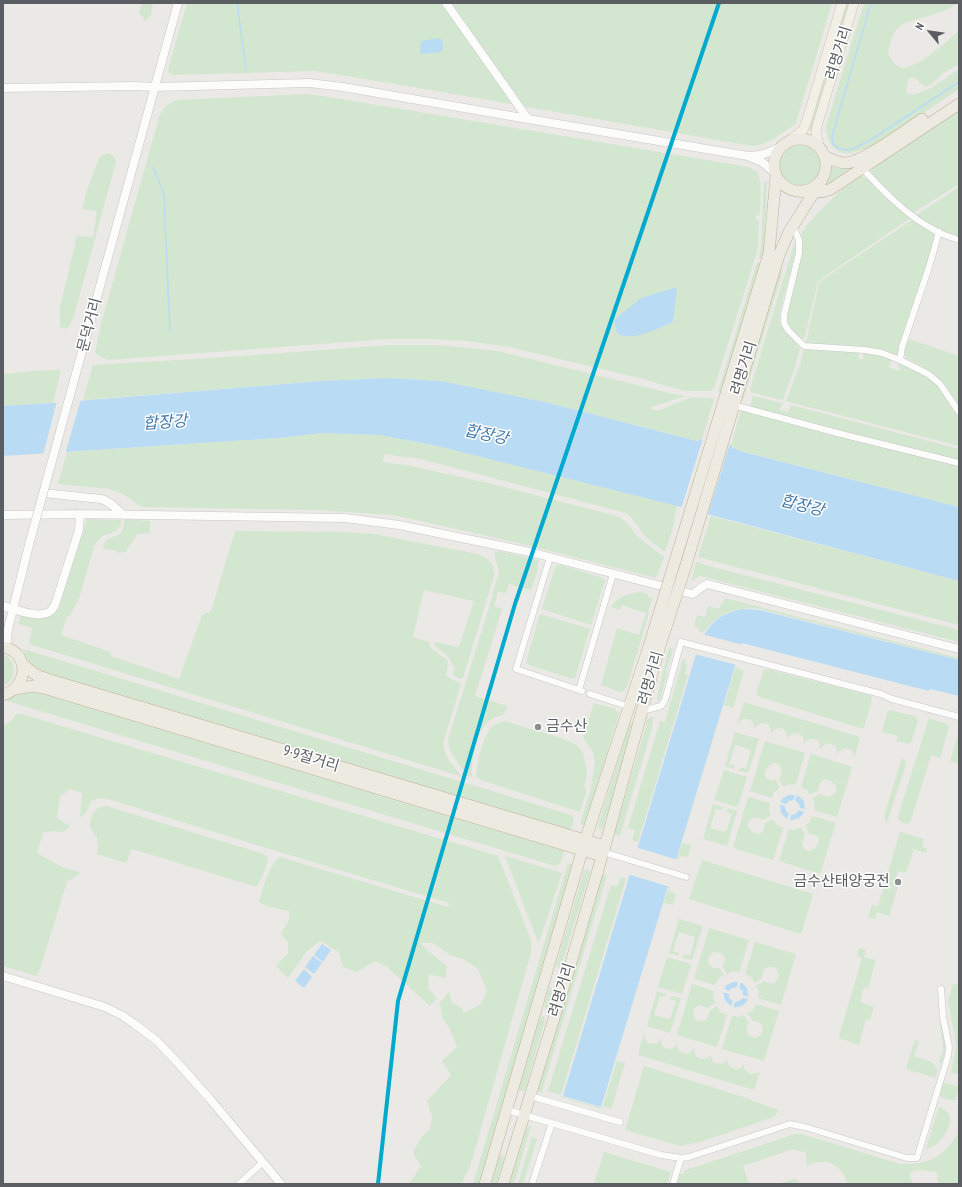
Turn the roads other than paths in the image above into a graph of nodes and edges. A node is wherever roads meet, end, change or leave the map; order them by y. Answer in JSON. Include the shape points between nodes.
{"nodes":[{"id":1,"x":178,"y":3,"type":"edge"},
{"id":2,"x":446,"y":3,"type":"edge"},
{"id":3,"x":842,"y":3,"type":"edge"},
{"id":4,"x":854,"y":3,"type":"edge"},
{"id":5,"x":155,"y":87,"type":"junction"},
{"id":6,"x":3,"y":88,"type":"edge"},
{"id":7,"x":959,"y":95,"type":"edge"},
{"id":8,"x":959,"y":104,"type":"edge"},
{"id":9,"x":528,"y":120,"type":"junction"},
{"id":10,"x":787,"y":142,"type":"junction"},
{"id":11,"x":822,"y":152,"type":"junction"},
{"id":12,"x":748,"y":156,"type":"junction"},
{"id":13,"x":862,"y":168,"type":"junction"},
{"id":14,"x":775,"y":174,"type":"junction"},
{"id":15,"x":821,"y":181,"type":"junction"},
{"id":16,"x":797,"y":191,"type":"junction"},
{"id":17,"x":814,"y":193,"type":"junction"},
{"id":18,"x":793,"y":226,"type":"junction"},
{"id":19,"x":939,"y":232,"type":"junction"},
{"id":20,"x":959,"y":240,"type":"edge"},
{"id":21,"x":900,"y":360,"type":"junction"},
{"id":22,"x":729,"y":407,"type":"junction"},
{"id":23,"x":959,"y":412,"type":"edge"},
{"id":24,"x":959,"y":463,"type":"edge"},
{"id":25,"x":43,"y":493,"type":"junction"},
{"id":26,"x":80,"y":514,"type":"junction"},
{"id":27,"x":3,"y":515,"type":"edge"},
{"id":28,"x":125,"y":515,"type":"junction"},
{"id":29,"x":550,"y":557,"type":"junction"},
{"id":30,"x":613,"y":574,"type":"junction"},
{"id":31,"x":3,"y":606,"type":"edge"},
{"id":32,"x":13,"y":609,"type":"junction"},
{"id":33,"x":4,"y":648,"type":"edge"},
{"id":34,"x":654,"y":648,"type":"junction"},
{"id":35,"x":959,"y":649,"type":"edge"},
{"id":36,"x":22,"y":664,"type":"junction"},
{"id":37,"x":15,"y":688,"type":"junction"},
{"id":38,"x":590,"y":694,"type":"dead end"},
{"id":39,"x":3,"y":695,"type":"edge"},
{"id":40,"x":630,"y":707,"type":"junction"},
{"id":41,"x":642,"y":711,"type":"junction"},
{"id":42,"x":959,"y":717,"type":"edge"},
{"id":43,"x":584,"y":846,"type":"junction"},
{"id":44,"x":603,"y":851,"type":"junction"},
{"id":45,"x":686,"y":877,"type":"dead end"},
{"id":46,"x":3,"y":976,"type":"edge"},
{"id":47,"x":941,"y":989,"type":"dead end"},
{"id":48,"x":530,"y":1096,"type":"junction"},
{"id":49,"x":507,"y":1110,"type":"junction"},
{"id":50,"x":524,"y":1114,"type":"junction"},
{"id":51,"x":620,"y":1122,"type":"dead end"},
{"id":52,"x":552,"y":1123,"type":"junction"},
{"id":53,"x":681,"y":1158,"type":"junction"},
{"id":54,"x":263,"y":1162,"type":"junction"},
{"id":55,"x":239,"y":1184,"type":"edge"},
{"id":56,"x":281,"y":1184,"type":"edge"},
{"id":57,"x":485,"y":1184,"type":"edge"},
{"id":58,"x":503,"y":1184,"type":"edge"},
{"id":59,"x":532,"y":1184,"type":"edge"},
{"id":60,"x":673,"y":1184,"type":"edge"}],
"edges":[{"from":1,"to":5,"type":"street","name":"문덕거리"},
{"from":2,"to":9,"type":"street"},
{"from":3,"to":10,"type":"main road","name":"려명거리","via":[[803,130]]},
{"from":4,"to":11,"type":"main road","name":"려명거리","via":[[817,126],[816,135]]},
{"from":5,"to":6,"type":"street"},
{"from":5,"to":9,"type":"street","via":[[309,83]]},
{"from":5,"to":25,"type":"street","name":"문덕거리","bridge":true},
{"from":7,"to":11,"type":"highway","via":[[860,160],[846,163]]},
{"from":8,"to":13,"type":"highway"},
{"from":9,"to":12,"type":"street"},
{"from":10,"to":11,"type":"highway","via":[[798,138],[807,140],[814,143]]},
{"from":10,"to":12,"type":"street","via":[[762,155]]},
{"from":10,"to":14,"type":"highway","via":[[774,157]]},
{"from":11,"to":15,"type":"highway","via":[[826,165]]},
{"from":12,"to":14,"type":"street","via":[[762,162]]},
{"from":13,"to":17,"type":"highway","via":[[831,189]]},
{"from":13,"to":19,"type":"street","via":[[886,194],[909,213]]},
{"from":14,"to":16,"type":"highway","via":[[781,184]]},
{"from":14,"to":22,"type":"highway","name":"려명거리","via":[[769,253]]},
{"from":15,"to":16,"type":"highway","via":[[814,187]]},
{"from":15,"to":17,"type":"highway","name":"려명거리"},
{"from":16,"to":17,"type":"highway"},
{"from":17,"to":18,"type":"highway","name":"려명거리"},
{"from":18,"to":21,"type":"street","via":[[799,240],[799,253],[784,315],[784,323],[788,330],[804,346],[865,350]]},
{"from":18,"to":22,"type":"highway","name":"려명거리","via":[[779,255]]},
{"from":19,"to":20,"type":"street"},
{"from":19,"to":21,"type":"street"},
{"from":21,"to":23,"type":"street","via":[[933,377]]},
{"from":22,"to":24,"type":"street"},
{"from":22,"to":34,"type":"highway","name":"려명거리","bridge":true,"via":[[686,565]]},
{"from":22,"to":34,"type":"highway","name":"려명거리","bridge":true,"via":[[674,561]]},
{"from":25,"to":28,"type":"street","via":[[101,499]]},
{"from":25,"to":32,"type":"street","name":"문덕거리","bridge":true},
{"from":26,"to":27,"type":"street"},
{"from":26,"to":28,"type":"street"},
{"from":26,"to":32,"type":"street","via":[[78,530],[51,612],[35,615]]},
{"from":28,"to":29,"type":"street","via":[[345,518],[400,525]]},
{"from":29,"to":30,"type":"street"},
{"from":29,"to":30,"type":"street","via":[[516,669],[580,691]]},
{"from":30,"to":35,"type":"street","via":[[692,594],[707,584]]},
{"from":31,"to":32,"type":"street"},
{"from":32,"to":33,"type":"street","name":"문덕거리"},
{"from":33,"to":36,"type":"highway","name":"9·9절거리","via":[[13,651]]},
{"from":34,"to":40,"type":"highway","name":"려명거리"},
{"from":34,"to":41,"type":"highway","name":"려명거리"},
{"from":36,"to":37,"type":"highway","via":[[22,677]]},
{"from":36,"to":43,"type":"highway","name":"9·9절거리","via":[[36,675],[47,679]]},
{"from":37,"to":39,"type":"highway"},
{"from":37,"to":43,"type":"highway","name":"9·9절거리","via":[[44,688]]},
{"from":38,"to":40,"type":"street"},
{"from":40,"to":43,"type":"highway","name":"려명거리"},
{"from":41,"to":42,"type":"street","via":[[661,706],[665,700],[681,642]]},
{"from":41,"to":44,"type":"highway","name":"려명거리"},
{"from":43,"to":44,"type":"highway","name":"9·9절거리"},
{"from":43,"to":49,"type":"highway","name":"려명거리"},
{"from":44,"to":45,"type":"street"},
{"from":44,"to":48,"type":"highway","name":"려명거리"},
{"from":46,"to":54,"type":"street","via":[[105,1007],[133,1023],[156,1040],[177,1062]]},
{"from":47,"to":53,"type":"street","via":[[948,1056],[917,1158],[907,1158],[790,1124]]},
{"from":48,"to":50,"type":"highway","name":"려명거리"},
{"from":48,"to":51,"type":"street"},
{"from":49,"to":50,"type":"street"},
{"from":49,"to":57,"type":"highway","name":"려명거리"},
{"from":50,"to":52,"type":"street"},
{"from":50,"to":58,"type":"highway","name":"려명거리"},
{"from":52,"to":53,"type":"street"},
{"from":52,"to":59,"type":"street"},
{"from":53,"to":60,"type":"street"},
{"from":54,"to":55,"type":"street"},
{"from":54,"to":56,"type":"street"}]}
